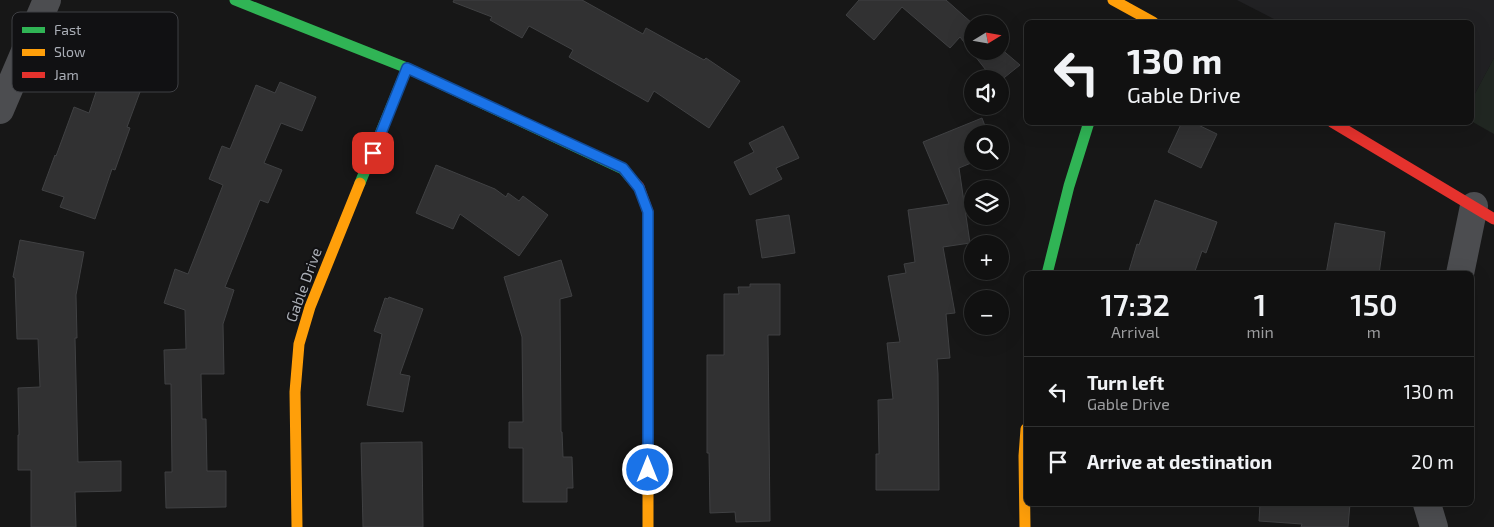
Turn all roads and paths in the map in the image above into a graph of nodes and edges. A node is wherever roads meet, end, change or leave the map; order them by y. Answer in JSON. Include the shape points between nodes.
{"nodes":[{"id":1,"x":47,"y":0,"type":"edge"},
{"id":2,"x":235,"y":0,"type":"edge"},
{"id":3,"x":1113,"y":0,"type":"edge"},
{"id":4,"x":1124,"y":7,"type":"edge"},
{"id":5,"x":42,"y":12,"type":"edge"},
{"id":6,"x":1149,"y":20,"type":"edge"},
{"id":7,"x":407,"y":68,"type":"junction"},
{"id":8,"x":12,"y":82,"type":"edge"},
{"id":9,"x":0,"y":110,"type":"edge"},
{"id":10,"x":1087,"y":125,"type":"edge"},
{"id":11,"x":1337,"y":125,"type":"edge"},
{"id":12,"x":1484,"y":213,"type":"edge"},
{"id":13,"x":1048,"y":271,"type":"edge"},
{"id":14,"x":1461,"y":271,"type":"edge"},
{"id":15,"x":1025,"y":506,"type":"edge"},
{"id":16,"x":1428,"y":506,"type":"edge"},
{"id":17,"x":297,"y":527,"type":"edge"},
{"id":18,"x":648,"y":527,"type":"edge"},
{"id":19,"x":1025,"y":527,"type":"edge"},
{"id":20,"x":1434,"y":527,"type":"edge"}],
"edges":[{"from":1,"to":5,"type":"street"},
{"from":2,"to":7,"type":"street"},
{"from":3,"to":4,"type":"street"},
{"from":4,"to":6,"type":"street"},
{"from":7,"to":17,"type":"street","name":"Gable Drive","via":[[310,307],[299,344],[295,392]]},
{"from":7,"to":18,"type":"street","via":[[623,168],[639,188],[648,212]]},
{"from":8,"to":9,"type":"street"},
{"from":10,"to":13,"type":"street"},
{"from":11,"to":12,"type":"street"},
{"from":12,"to":14,"type":"street"},
{"from":15,"to":19,"type":"street"},
{"from":16,"to":20,"type":"street"}]}
